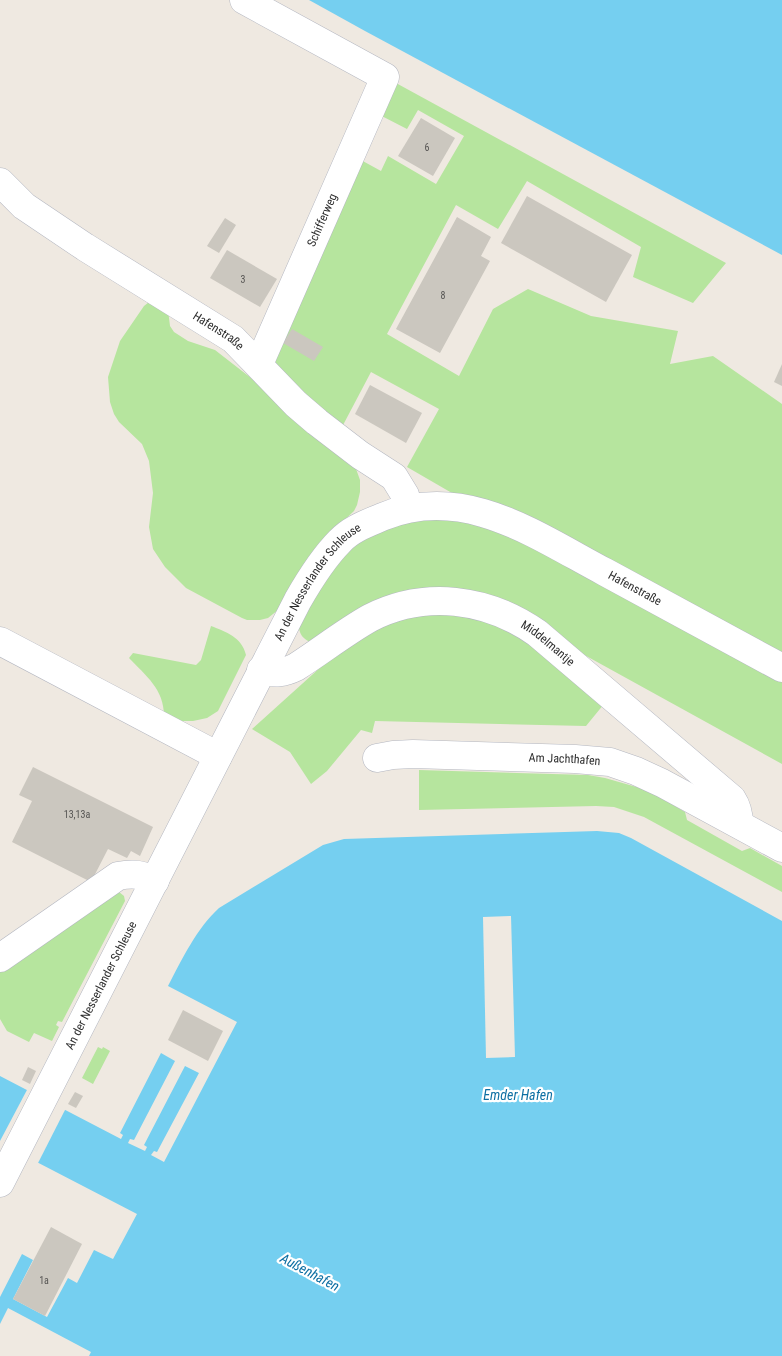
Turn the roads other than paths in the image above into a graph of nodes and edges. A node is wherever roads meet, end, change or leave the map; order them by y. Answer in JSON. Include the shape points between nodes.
{"nodes":[{"id":1,"x":244,"y":0,"type":"edge"},
{"id":2,"x":0,"y":182,"type":"edge"},
{"id":3,"x":259,"y":364,"type":"junction"},
{"id":4,"x":409,"y":508,"type":"junction"},
{"id":5,"x":486,"y":513,"type":"joint"},
{"id":6,"x":0,"y":641,"type":"edge"},
{"id":7,"x":782,"y":668,"type":"edge"},
{"id":8,"x":261,"y":670,"type":"junction"},
{"id":9,"x":218,"y":756,"type":"junction"},
{"id":10,"x":377,"y":758,"type":"dead end"},
{"id":11,"x":738,"y":824,"type":"junction"},
{"id":12,"x":782,"y":848,"type":"edge"},
{"id":13,"x":155,"y":881,"type":"junction"},
{"id":14,"x":0,"y":958,"type":"edge"},
{"id":15,"x":5,"y":1172,"type":"edge"}],
"edges":[{"from":1,"to":3,"type":"street","name":"Schifferweg","via":[[385,77]]},
{"from":2,"to":3,"type":"street","name":"Hafenstraße","via":[[24,206],[233,339]]},
{"from":3,"to":4,"type":"street","name":"Hafenstraße","via":[[317,422],[394,477]]},
{"from":4,"to":5,"type":"street","name":"An der Nesserlander Schleuse","via":[[456,506]]},
{"from":4,"to":8,"type":"street","name":"An der Nesserlander Schleuse","via":[[352,531],[329,552],[298,600]]},
{"from":5,"to":7,"type":"street","name":"Hafenstraße","via":[[558,547]]},
{"from":6,"to":9,"type":"street"},
{"from":8,"to":9,"type":"street","name":"An der Nesserlander Schleuse"},
{"from":8,"to":11,"type":"street","name":"Middelmantje","via":[[286,672],[369,619],[410,604],[448,601],[496,610],[537,633],[732,799],[739,816]]},
{"from":9,"to":13,"type":"street","name":"An der Nesserlander Schleuse"},
{"from":10,"to":11,"type":"street","name":"Am Jachthafen","via":[[413,754],[610,762],[645,775]]},
{"from":11,"to":12,"type":"street"},
{"from":13,"to":14,"type":"street","via":[[142,874],[118,876]]},
{"from":13,"to":15,"type":"street","name":"An der Nesserlander Schleuse"}]}
